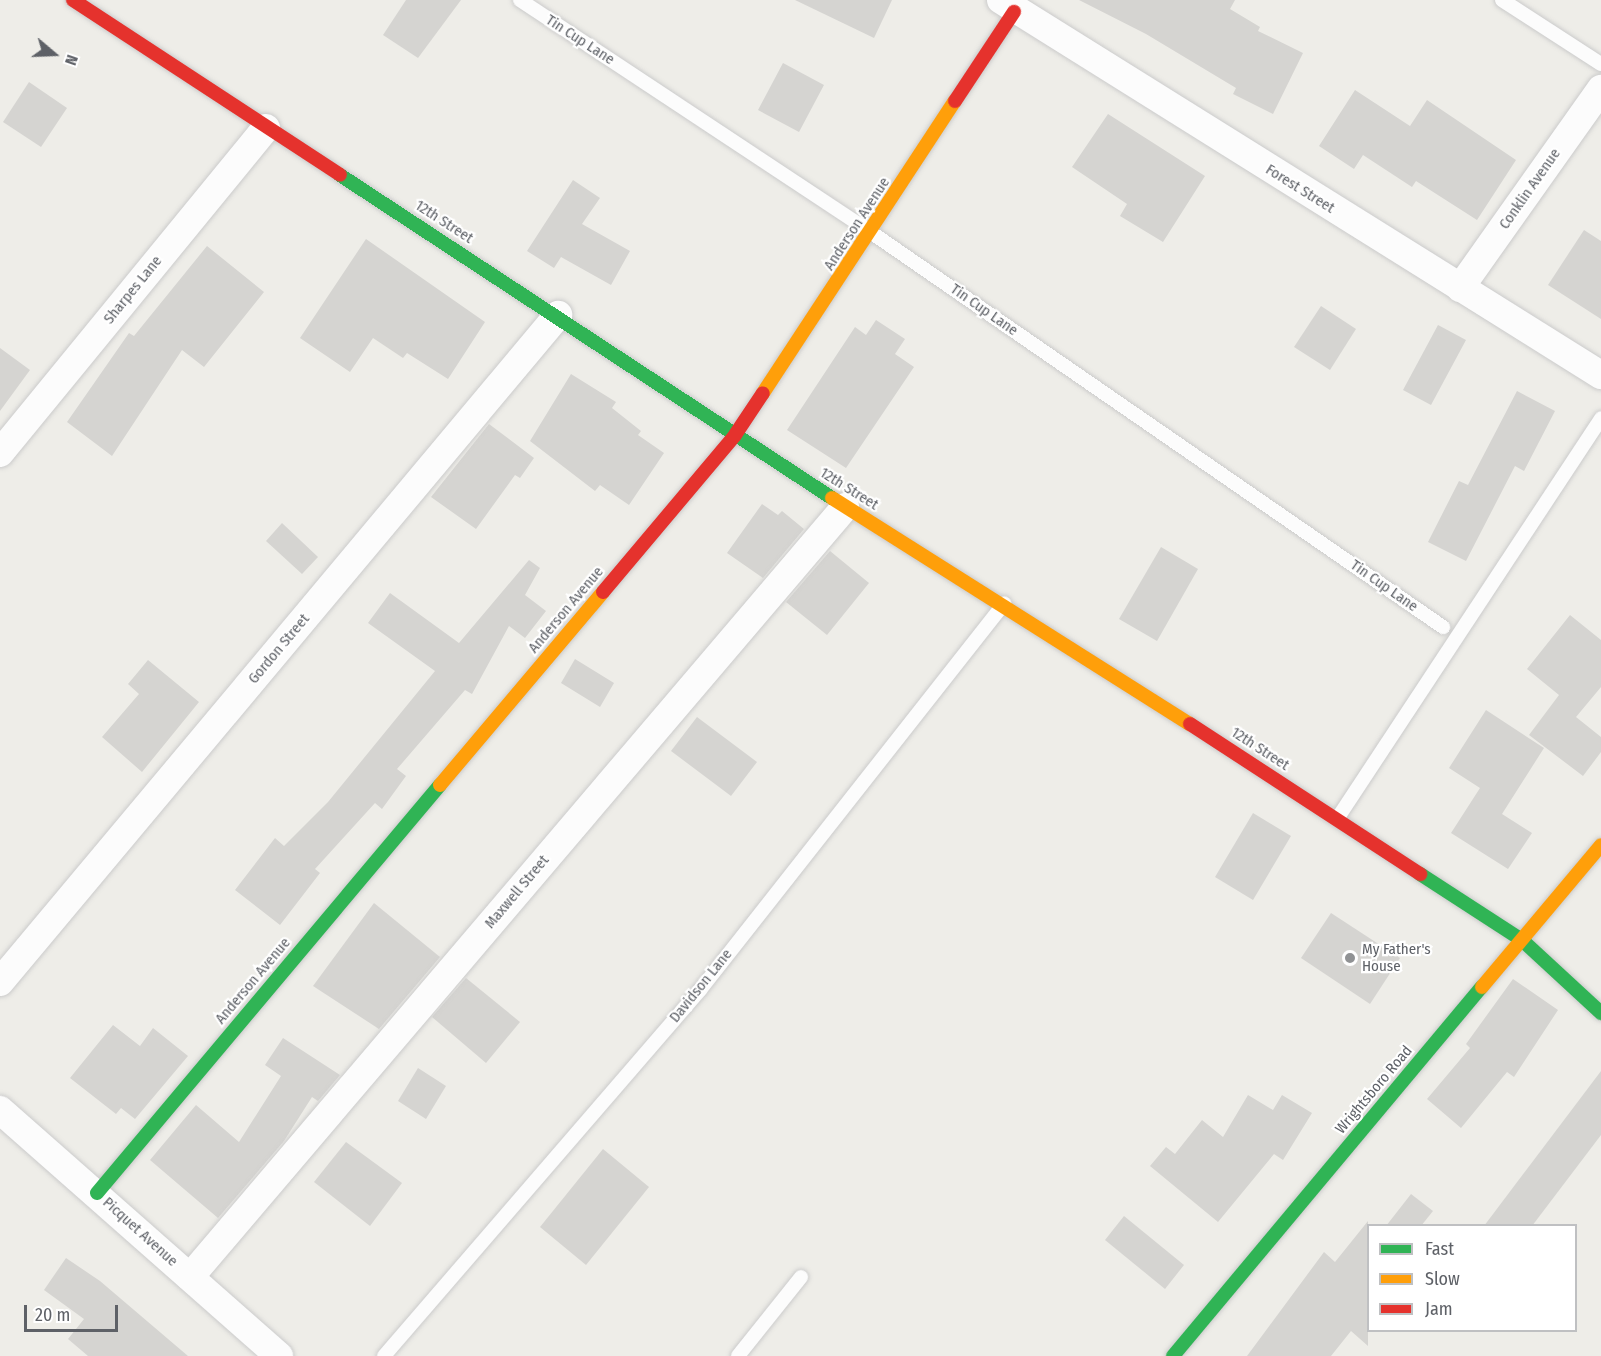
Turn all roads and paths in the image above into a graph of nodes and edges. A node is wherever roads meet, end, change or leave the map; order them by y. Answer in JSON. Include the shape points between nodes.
{"nodes":[{"id":1,"x":73,"y":0,"type":"edge"},
{"id":2,"x":520,"y":0,"type":"edge"},
{"id":3,"x":1502,"y":0,"type":"edge"},
{"id":4,"x":1008,"y":6,"type":"edge"},
{"id":5,"x":1601,"y":64,"type":"edge"},
{"id":6,"x":1601,"y":89,"type":"edge"},
{"id":7,"x":267,"y":128,"type":"junction"},
{"id":8,"x":872,"y":232,"type":"junction"},
{"id":9,"x":1460,"y":288,"type":"junction"},
{"id":10,"x":558,"y":315,"type":"junction"},
{"id":11,"x":1601,"y":375,"type":"edge"},
{"id":12,"x":1601,"y":418,"type":"edge"},
{"id":13,"x":735,"y":435,"type":"junction"},
{"id":14,"x":0,"y":453,"type":"edge"},
{"id":15,"x":845,"y":507,"type":"junction"},
{"id":16,"x":1004,"y":603,"type":"junction"},
{"id":17,"x":1443,"y":627,"type":"dead end"},
{"id":18,"x":1337,"y":819,"type":"junction"},
{"id":19,"x":1601,"y":845,"type":"edge"},
{"id":20,"x":1522,"y":940,"type":"junction"},
{"id":21,"x":0,"y":982,"type":"edge"},
{"id":22,"x":1601,"y":1013,"type":"edge"},
{"id":23,"x":0,"y":1110,"type":"edge"},
{"id":24,"x":97,"y":1193,"type":"junction"},
{"id":25,"x":190,"y":1277,"type":"junction"},
{"id":26,"x":801,"y":1277,"type":"dead end"},
{"id":27,"x":279,"y":1356,"type":"edge"},
{"id":28,"x":384,"y":1356,"type":"edge"},
{"id":29,"x":738,"y":1356,"type":"edge"},
{"id":30,"x":1173,"y":1356,"type":"edge"}],
"edges":[{"from":1,"to":7,"type":"street","name":"12th Street"},
{"from":2,"to":8,"type":"lane","name":"Tin Cup Lane"},
{"from":3,"to":5,"type":"lane"},
{"from":4,"to":8,"type":"street","name":"Anderson Avenue"},
{"from":4,"to":9,"type":"street","name":"Forest Street"},
{"from":6,"to":9,"type":"street","name":"Conklin Avenue"},
{"from":7,"to":10,"type":"street","name":"12th Street"},
{"from":7,"to":14,"type":"street","name":"Sharpes Lane"},
{"from":8,"to":13,"type":"street","name":"Anderson Avenue"},
{"from":8,"to":17,"type":"lane","name":"Tin Cup Lane"},
{"from":9,"to":11,"type":"street","name":"Forest Street"},
{"from":10,"to":13,"type":"street","name":"12th Street"},
{"from":10,"to":21,"type":"street","name":"Gordon Street"},
{"from":12,"to":18,"type":"lane"},
{"from":13,"to":15,"type":"street","name":"12th Street"},
{"from":13,"to":24,"type":"street","name":"Anderson Avenue"},
{"from":15,"to":16,"type":"street","name":"12th Street"},
{"from":15,"to":25,"type":"street","name":"Maxwell Street"},
{"from":16,"to":18,"type":"street","name":"12th Street"},
{"from":16,"to":28,"type":"lane","name":"Davidson Lane","via":[[700,990]]},
{"from":18,"to":20,"type":"street","name":"12th Street"},
{"from":19,"to":20,"type":"street","name":"Wrightsboro Road"},
{"from":20,"to":22,"type":"street","name":"12th Street"},
{"from":20,"to":30,"type":"street","name":"Wrightsboro Road"},
{"from":23,"to":24,"type":"street","name":"Picquet Avenue"},
{"from":24,"to":25,"type":"street","name":"Picquet Avenue"},
{"from":25,"to":27,"type":"street","name":"Picquet Avenue"},
{"from":26,"to":29,"type":"lane"}]}
